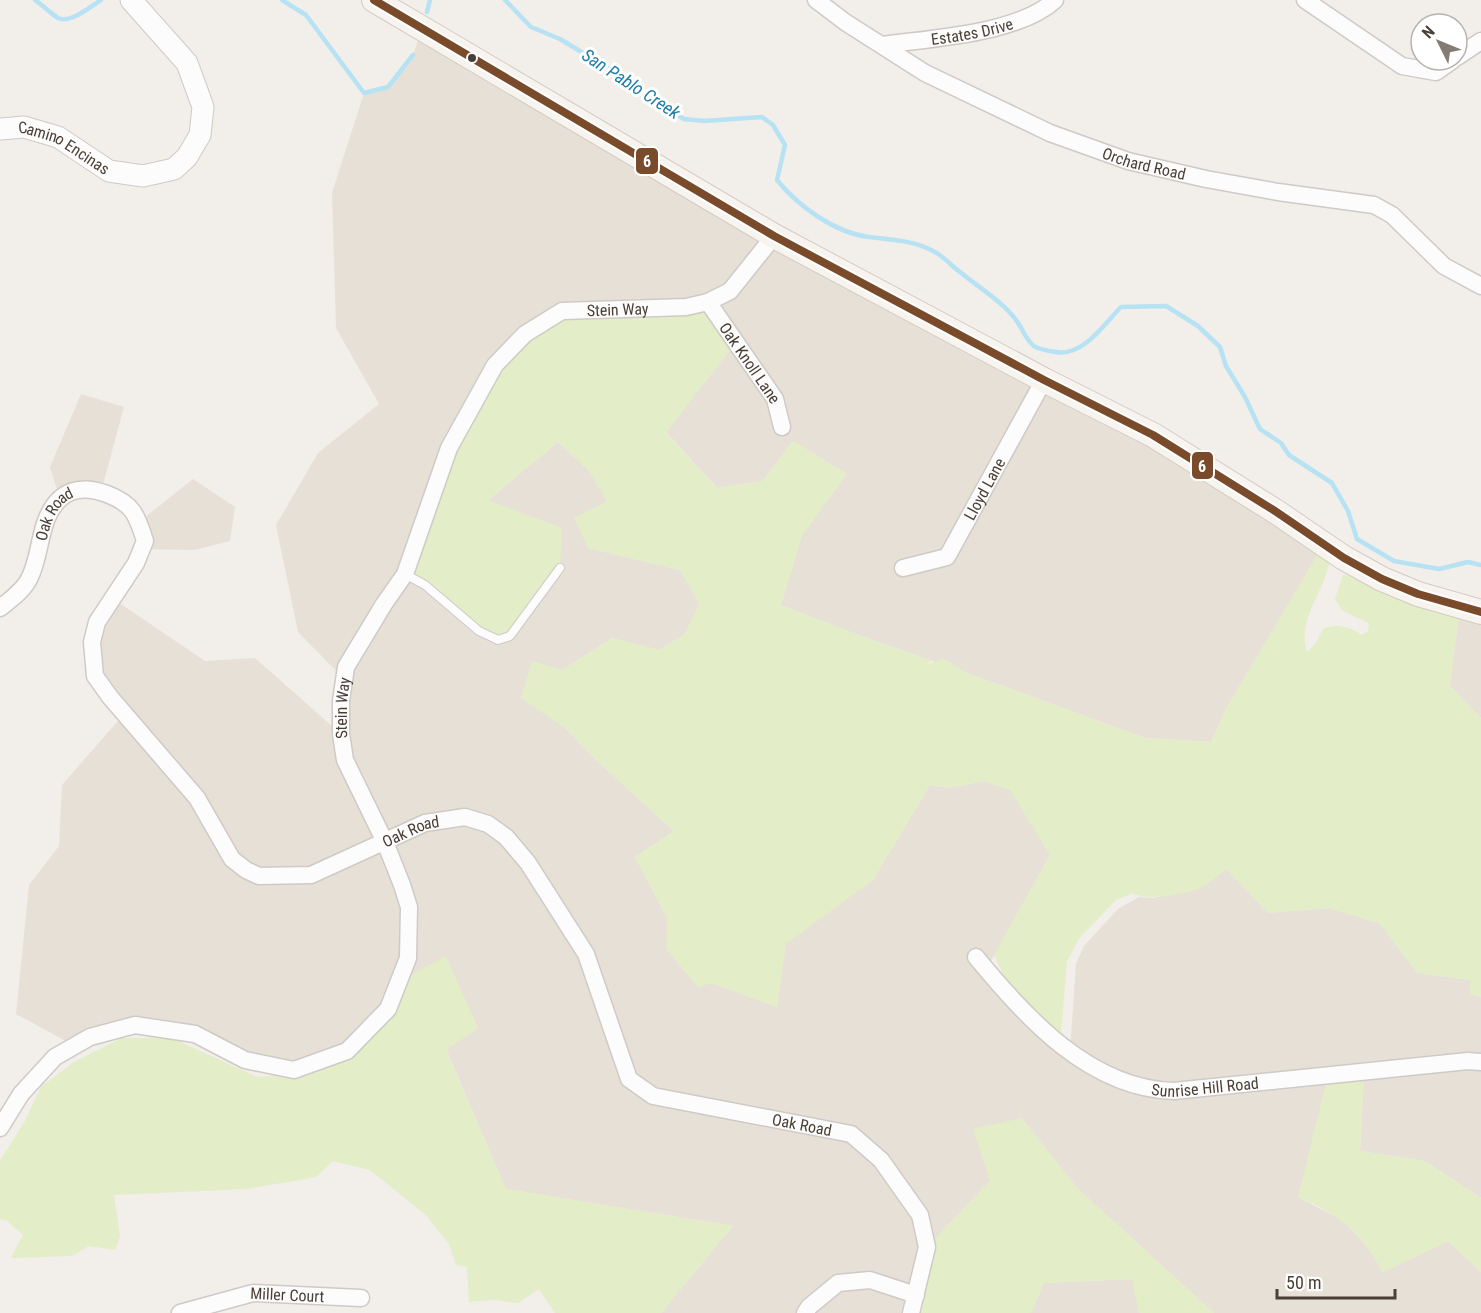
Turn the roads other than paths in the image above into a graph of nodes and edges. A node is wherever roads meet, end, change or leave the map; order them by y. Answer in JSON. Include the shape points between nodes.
{"nodes":[{"id":1,"x":131,"y":0,"type":"edge"},
{"id":2,"x":816,"y":0,"type":"edge"},
{"id":3,"x":1055,"y":0,"type":"edge"},
{"id":4,"x":1305,"y":0,"type":"edge"},
{"id":5,"x":381,"y":2,"type":"edge"},
{"id":6,"x":883,"y":45,"type":"junction"},
{"id":7,"x":1409,"y":67,"type":"edge"},
{"id":8,"x":0,"y":129,"type":"edge"},
{"id":9,"x":774,"y":236,"type":"junction"},
{"id":10,"x":1481,"y":286,"type":"edge"},
{"id":11,"x":708,"y":302,"type":"junction"},
{"id":12,"x":1044,"y":380,"type":"junction"},
{"id":13,"x":782,"y":427,"type":"dead end"},
{"id":14,"x":560,"y":568,"type":"dead end"},
{"id":15,"x":903,"y":568,"type":"dead end"},
{"id":16,"x":405,"y":574,"type":"junction"},
{"id":17,"x":0,"y":608,"type":"edge"},
{"id":18,"x":1481,"y":612,"type":"edge"},
{"id":19,"x":385,"y":842,"type":"junction"},
{"id":20,"x":976,"y":957,"type":"dead end"},
{"id":21,"x":1481,"y":1062,"type":"edge"},
{"id":22,"x":0,"y":1128,"type":"edge"},
{"id":23,"x":916,"y":1295,"type":"junction"},
{"id":24,"x":361,"y":1298,"type":"dead end"},
{"id":25,"x":180,"y":1313,"type":"edge"},
{"id":26,"x":805,"y":1313,"type":"edge"},
{"id":27,"x":911,"y":1313,"type":"edge"}],
"edges":[{"from":1,"to":8,"type":"street","name":"Camino Encinas","via":[[187,63],[203,107],[200,135],[187,157],[174,169],[143,176],[110,171],[58,137],[24,127]]},
{"from":2,"to":6,"type":"street","name":"Orchard Road"},
{"from":3,"to":6,"type":"street","name":"Estates Drive","via":[[1046,8],[996,29]]},
{"from":4,"to":7,"type":"street"},
{"from":5,"to":9,"type":"main road"},
{"from":6,"to":10,"type":"street","name":"Orchard Road","via":[[925,73],[1040,128],[1128,161],[1278,192],[1374,205],[1392,215],[1444,266]]},
{"from":9,"to":11,"type":"street","name":"Stein Way","via":[[730,291]]},
{"from":9,"to":12,"type":"main road"},
{"from":11,"to":13,"type":"street","name":"Oak Knoll Lane","via":[[775,399]]},
{"from":11,"to":16,"type":"street","name":"Stein Way","via":[[686,307],[562,311],[525,334],[495,365],[449,448]]},
{"from":12,"to":15,"type":"street","name":"Lloyd Lane","via":[[947,557]]},
{"from":12,"to":18,"type":"main road","via":[[1153,435],[1382,579]]},
{"from":14,"to":16,"type":"lane","via":[[510,636],[498,640],[479,631],[425,585]]},
{"from":16,"to":19,"type":"street","name":"Stein Way","via":[[346,667],[340,700],[345,760]]},
{"from":17,"to":19,"type":"street","name":"Oak Road","via":[[28,582],[47,518],[60,499],[78,488],[120,500],[135,512],[145,541],[136,563],[97,622],[92,642],[95,676],[197,798],[232,859],[259,876],[311,875]]},
{"from":19,"to":22,"type":"street","name":"Stein Way","via":[[409,907],[408,958],[388,1009],[347,1051],[294,1070],[244,1060],[195,1034],[135,1025],[90,1037],[55,1057],[21,1094]]},
{"from":19,"to":23,"type":"street","name":"Oak Road","via":[[425,823],[465,817],[488,824],[506,837],[528,863],[586,954],[629,1079],[653,1096],[851,1134],[881,1160],[920,1215],[927,1247]]},
{"from":20,"to":21,"type":"street","name":"Sunrise Hill Road","via":[[1018,1007],[1053,1039],[1089,1064],[1154,1091]]},
{"from":23,"to":26,"type":"street","via":[[870,1280],[838,1283]]},
{"from":23,"to":27,"type":"street","name":"Oak Road"},
{"from":24,"to":25,"type":"street","name":"Miller Court","via":[[253,1293]]}]}
